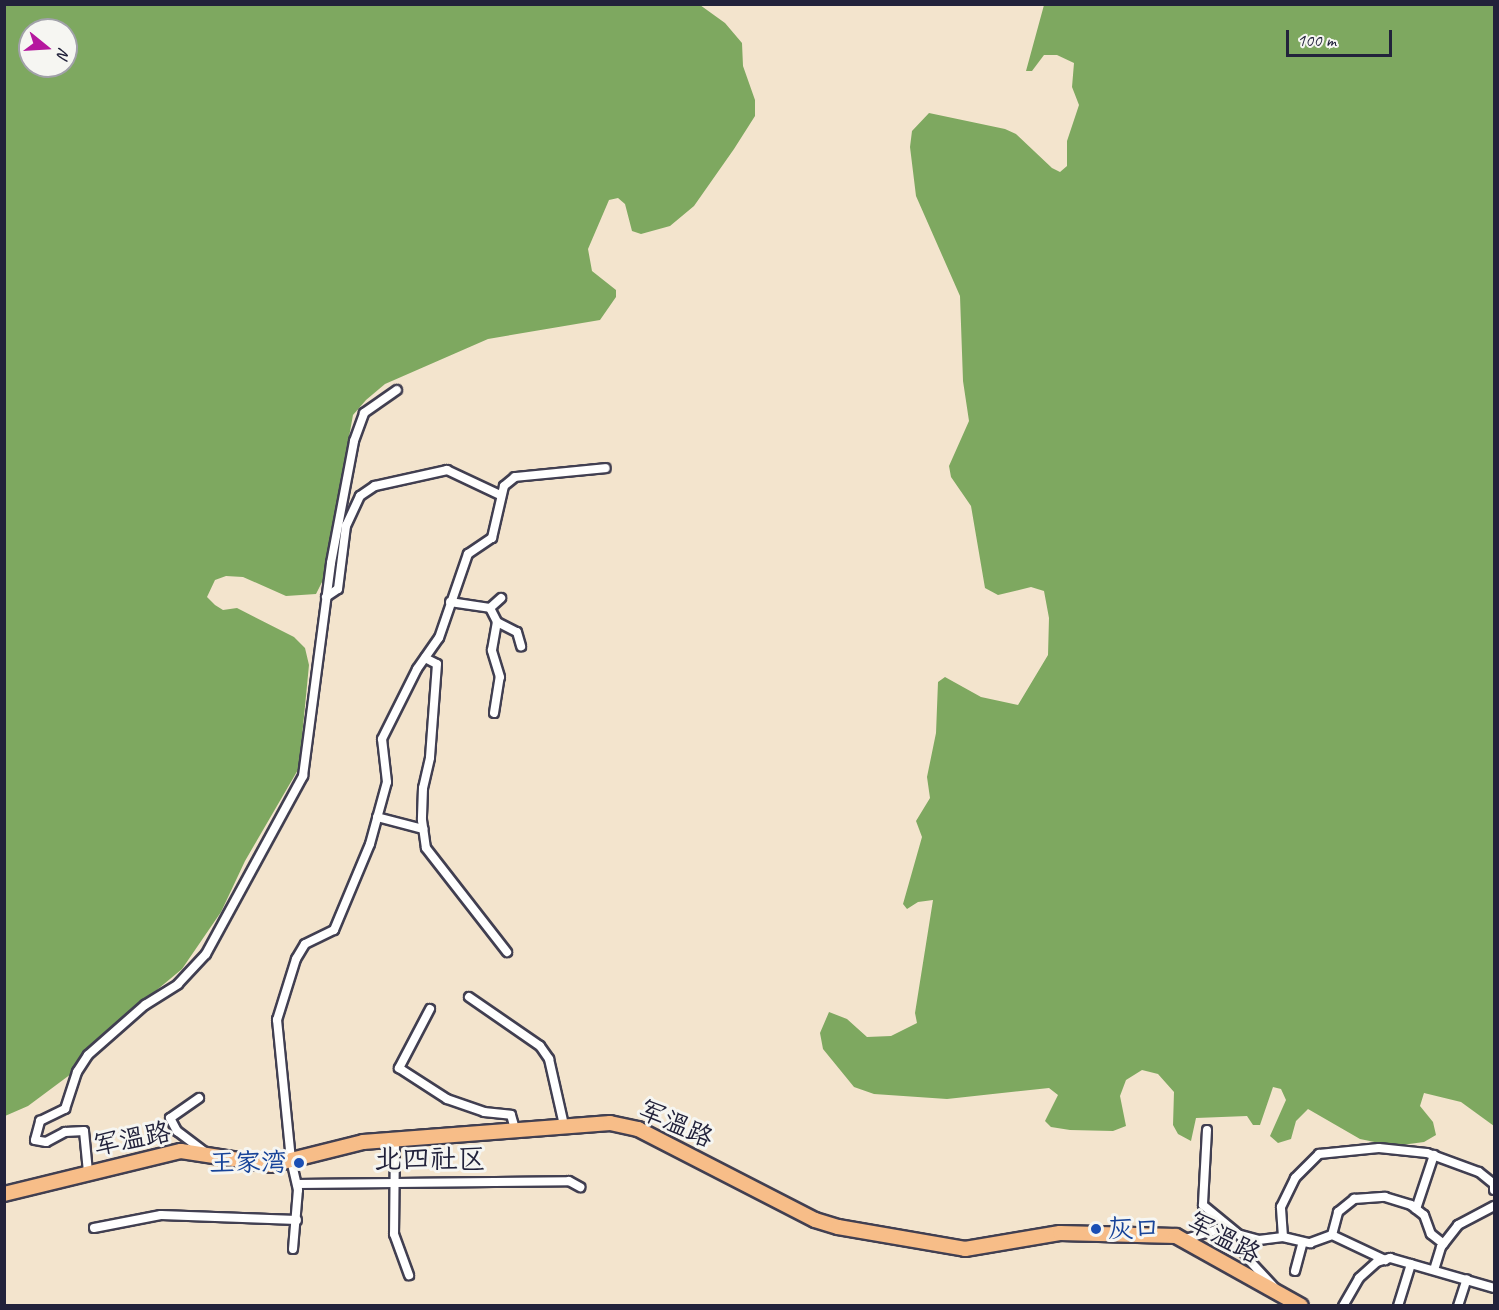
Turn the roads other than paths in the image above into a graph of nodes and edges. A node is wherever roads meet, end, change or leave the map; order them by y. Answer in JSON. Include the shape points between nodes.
{"nodes":[{"id":1,"x":397,"y":390,"type":"dead end"},
{"id":2,"x":606,"y":468,"type":"dead end"},
{"id":3,"x":500,"y":495,"type":"junction"},
{"id":4,"x":326,"y":597,"type":"junction"},
{"id":5,"x":501,"y":598,"type":"dead end"},
{"id":6,"x":450,"y":602,"type":"junction"},
{"id":7,"x":490,"y":608,"type":"junction"},
{"id":8,"x":497,"y":622,"type":"junction"},
{"id":9,"x":521,"y":646,"type":"dead end"},
{"id":10,"x":425,"y":658,"type":"junction"},
{"id":11,"x":494,"y":713,"type":"dead end"},
{"id":12,"x":377,"y":817,"type":"junction"},
{"id":13,"x":423,"y":829,"type":"junction"},
{"id":14,"x":507,"y":952,"type":"dead end"},
{"id":15,"x":469,"y":997,"type":"dead end"},
{"id":16,"x":430,"y":1009,"type":"dead end"},
{"id":17,"x":199,"y":1098,"type":"dead end"},
{"id":18,"x":564,"y":1125,"type":"junction"},
{"id":19,"x":1207,"y":1130,"type":"dead end"},
{"id":20,"x":516,"y":1132,"type":"junction"},
{"id":21,"x":395,"y":1140,"type":"junction"},
{"id":22,"x":206,"y":1154,"type":"junction"},
{"id":23,"x":1434,"y":1155,"type":"junction"},
{"id":24,"x":291,"y":1160,"type":"junction"},
{"id":25,"x":88,"y":1172,"type":"junction"},
{"id":26,"x":394,"y":1180,"type":"junction"},
{"id":27,"x":297,"y":1184,"type":"junction"},
{"id":28,"x":580,"y":1187,"type":"dead end"},
{"id":29,"x":1494,"y":1190,"type":"edge"},
{"id":30,"x":4,"y":1194,"type":"edge"},
{"id":31,"x":1494,"y":1206,"type":"edge"},
{"id":32,"x":1416,"y":1209,"type":"junction"},
{"id":33,"x":297,"y":1220,"type":"junction"},
{"id":34,"x":94,"y":1228,"type":"dead end"},
{"id":35,"x":1332,"y":1235,"type":"junction"},
{"id":36,"x":1283,"y":1237,"type":"junction"},
{"id":37,"x":1243,"y":1238,"type":"junction"},
{"id":38,"x":1185,"y":1239,"type":"junction"},
{"id":39,"x":1303,"y":1242,"type":"junction"},
{"id":40,"x":1444,"y":1244,"type":"junction"},
{"id":41,"x":293,"y":1249,"type":"dead end"},
{"id":42,"x":1385,"y":1260,"type":"junction"},
{"id":43,"x":1412,"y":1264,"type":"junction"},
{"id":44,"x":1434,"y":1270,"type":"junction"},
{"id":45,"x":1295,"y":1271,"type":"dead end"},
{"id":46,"x":409,"y":1275,"type":"dead end"},
{"id":47,"x":1467,"y":1279,"type":"junction"},
{"id":48,"x":1494,"y":1288,"type":"edge"},
{"id":49,"x":1279,"y":1293,"type":"junction"},
{"id":50,"x":1302,"y":1305,"type":"edge"},
{"id":51,"x":1343,"y":1305,"type":"edge"},
{"id":52,"x":1398,"y":1305,"type":"edge"},
{"id":53,"x":1458,"y":1305,"type":"edge"}],
"edges":[{"from":1,"to":4,"type":"street","via":[[364,413],[354,441]]},
{"from":2,"to":3,"type":"street","via":[[515,477]]},
{"from":3,"to":4,"type":"street","via":[[447,470],[375,486],[360,496],[346,526],[338,589]]},
{"from":3,"to":6,"type":"street","via":[[492,538],[468,554]]},
{"from":4,"to":25,"type":"street","via":[[303,776],[228,915],[206,954],[178,984],[145,1005],[88,1055],[77,1072],[65,1109],[40,1121],[35,1140],[46,1142],[65,1132],[84,1131]]},
{"from":5,"to":7,"type":"street"},
{"from":6,"to":7,"type":"street"},
{"from":6,"to":10,"type":"street","via":[[439,638]]},
{"from":7,"to":8,"type":"street"},
{"from":8,"to":9,"type":"street","via":[[517,632]]},
{"from":8,"to":11,"type":"street","via":[[492,650],[500,676]]},
{"from":10,"to":12,"type":"street","via":[[382,739],[387,782]]},
{"from":10,"to":13,"type":"street","via":[[437,664],[430,758],[423,788]]},
{"from":12,"to":13,"type":"street"},
{"from":12,"to":24,"type":"street","via":[[370,844],[334,930],[305,944],[296,959],[280,1009],[279,1052]]},
{"from":13,"to":14,"type":"street","via":[[426,848],[438,866],[461,889],[484,927]]},
{"from":15,"to":18,"type":"street","via":[[540,1046],[549,1059]]},
{"from":16,"to":20,"type":"street","via":[[399,1068],[447,1099],[484,1112],[511,1115]]},
{"from":17,"to":22,"type":"street","via":[[170,1118],[177,1131]]},
{"from":18,"to":20,"type":"main road","name":"军温路"},
{"from":18,"to":38,"type":"main road","name":"军温路","via":[[610,1123],[633,1127],[815,1220],[937,1246],[965,1249],[1059,1233]]},
{"from":19,"to":37,"type":"street","via":[[1203,1205]]},
{"from":20,"to":21,"type":"main road","name":"军温路"},
{"from":21,"to":24,"type":"main road","name":"军温路","via":[[363,1142]]},
{"from":21,"to":26,"type":"street"},
{"from":22,"to":24,"type":"main road","name":"军温路","via":[[271,1166]]},
{"from":22,"to":25,"type":"main road","name":"军温路","via":[[180,1151]]},
{"from":23,"to":29,"type":"street","via":[[1479,1172],[1494,1184]]},
{"from":23,"to":32,"type":"street"},
{"from":23,"to":36,"type":"street","via":[[1379,1148],[1320,1154],[1295,1178],[1281,1207]]},
{"from":24,"to":27,"type":"street"},
{"from":25,"to":30,"type":"main road","name":"军温路"},
{"from":26,"to":27,"type":"street"},
{"from":26,"to":28,"type":"street","via":[[569,1181]]},
{"from":26,"to":46,"type":"street","via":[[394,1234]]},
{"from":27,"to":33,"type":"street"},
{"from":31,"to":40,"type":"street","via":[[1458,1225]]},
{"from":32,"to":35,"type":"street","via":[[1385,1197],[1354,1199],[1338,1212]]},
{"from":32,"to":40,"type":"street","via":[[1424,1215],[1431,1234]]},
{"from":33,"to":34,"type":"street","via":[[161,1215]]},
{"from":33,"to":41,"type":"street"},
{"from":35,"to":39,"type":"street"},
{"from":35,"to":42,"type":"street"},
{"from":36,"to":37,"type":"street"},
{"from":36,"to":39,"type":"street"},
{"from":37,"to":38,"type":"street","via":[[1219,1229]]},
{"from":37,"to":49,"type":"street","via":[[1247,1258]]},
{"from":38,"to":49,"type":"main road","name":"军温路"},
{"from":39,"to":45,"type":"street"},
{"from":40,"to":44,"type":"street"},
{"from":42,"to":43,"type":"street"},
{"from":42,"to":51,"type":"street","via":[[1359,1278]]},
{"from":43,"to":44,"type":"street"},
{"from":43,"to":52,"type":"street"},
{"from":44,"to":47,"type":"street"},
{"from":47,"to":48,"type":"street"},
{"from":47,"to":53,"type":"street"},
{"from":49,"to":50,"type":"main road","name":"军温路"}]}
